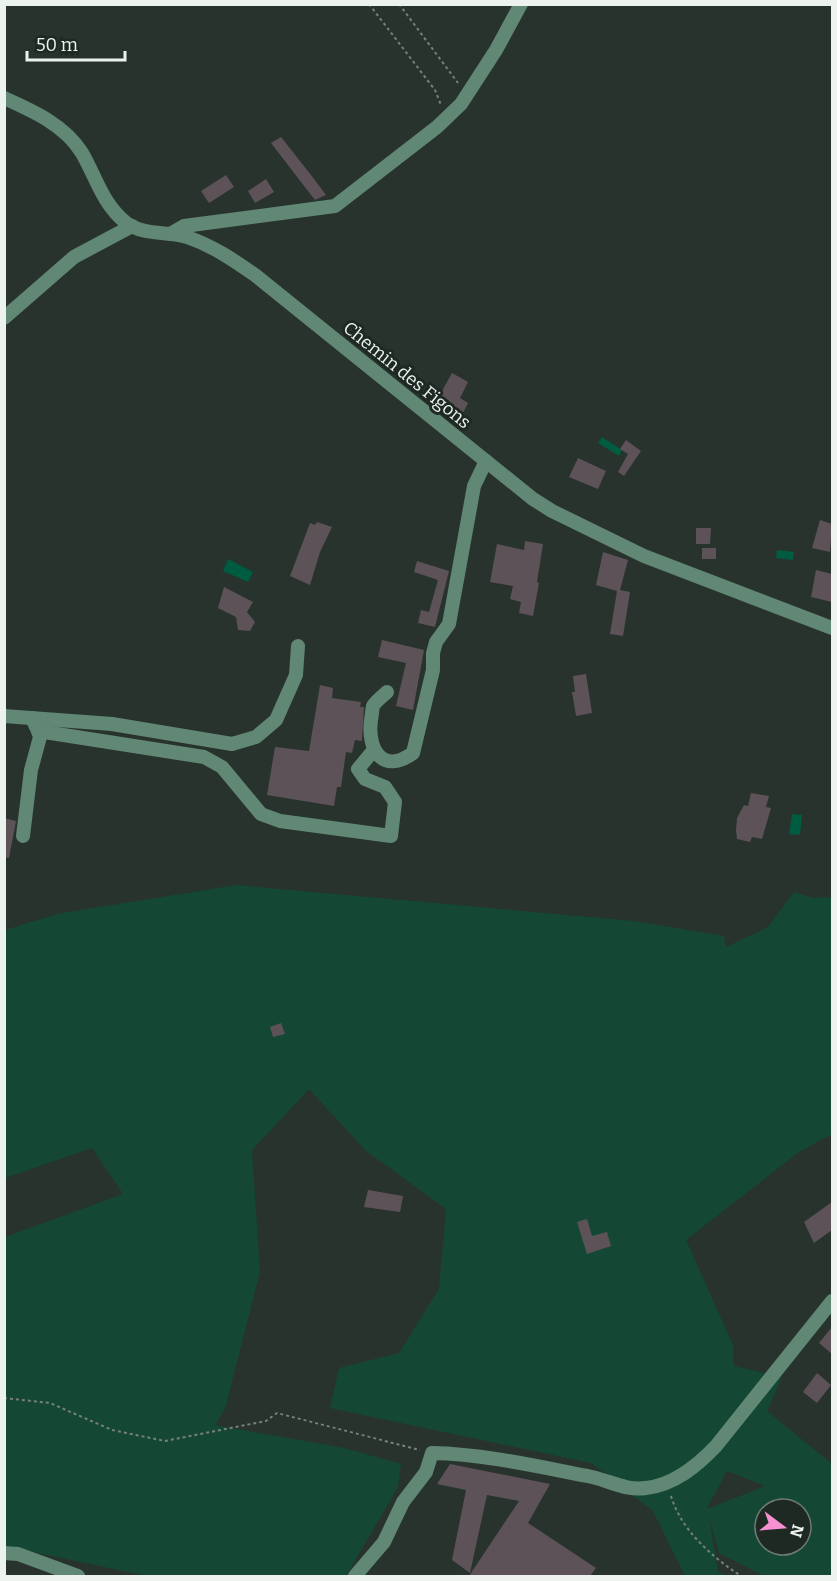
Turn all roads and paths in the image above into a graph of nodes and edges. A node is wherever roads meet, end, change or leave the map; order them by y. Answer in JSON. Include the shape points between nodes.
{"nodes":[{"id":1,"x":369,"y":4,"type":"edge"},
{"id":2,"x":399,"y":4,"type":"edge"},
{"id":3,"x":521,"y":4,"type":"edge"},
{"id":4,"x":469,"y":93,"type":"junction"},
{"id":5,"x":4,"y":98,"type":"edge"},
{"id":6,"x":441,"y":123,"type":"junction"},
{"id":7,"x":132,"y":226,"type":"junction"},
{"id":8,"x":170,"y":234,"type":"junction"},
{"id":9,"x":4,"y":318,"type":"edge"},
{"id":10,"x":486,"y":461,"type":"junction"},
{"id":11,"x":832,"y":628,"type":"edge"},
{"id":12,"x":298,"y":646,"type":"dead end"},
{"id":13,"x":387,"y":692,"type":"dead end"},
{"id":14,"x":4,"y":716,"type":"edge"},
{"id":15,"x":32,"y":718,"type":"junction"},
{"id":16,"x":38,"y":731,"type":"junction"},
{"id":17,"x":373,"y":751,"type":"junction"},
{"id":18,"x":22,"y":836,"type":"dead end"},
{"id":19,"x":832,"y":1301,"type":"edge"},
{"id":20,"x":4,"y":1398,"type":"edge"},
{"id":21,"x":432,"y":1453,"type":"junction"},
{"id":22,"x":666,"y":1482,"type":"junction"},
{"id":23,"x":4,"y":1553,"type":"edge"},
{"id":24,"x":78,"y":1576,"type":"edge"},
{"id":25,"x":355,"y":1576,"type":"edge"},
{"id":26,"x":741,"y":1576,"type":"edge"}],
"edges":[{"from":1,"to":6,"type":"path","via":[[435,90],[441,106]]},
{"from":2,"to":4,"type":"path"},
{"from":3,"to":4,"type":"street"},
{"from":4,"to":6,"type":"street"},
{"from":5,"to":7,"type":"street","name":"Chemin des Figons","via":[[29,109],[69,136],[82,153],[107,204]]},
{"from":6,"to":8,"type":"street","via":[[335,206],[184,226]]},
{"from":7,"to":8,"type":"street","name":"Chemin des Figons"},
{"from":7,"to":9,"type":"street","via":[[74,257]]},
{"from":8,"to":10,"type":"street","name":"Chemin des Figons","via":[[217,248],[255,275]]},
{"from":10,"to":11,"type":"street","name":"Chemin des Figons","via":[[533,499],[606,539]]},
{"from":10,"to":17,"type":"street","via":[[474,486],[449,624],[436,642],[434,670],[412,753],[402,761],[387,761]]},
{"from":12,"to":15,"type":"street","via":[[296,675],[276,720],[256,737],[232,744],[112,724]]},
{"from":13,"to":17,"type":"street","via":[[373,706],[369,736]]},
{"from":14,"to":15,"type":"street"},
{"from":15,"to":16,"type":"street"},
{"from":16,"to":17,"type":"street","via":[[204,757],[222,767],[261,814],[280,821],[391,836],[395,802],[385,787],[365,779],[358,769]]},
{"from":16,"to":18,"type":"street"},
{"from":19,"to":22,"type":"street","via":[[716,1446],[699,1463]]},
{"from":20,"to":21,"type":"path","via":[[50,1403],[112,1430],[165,1441],[266,1421],[277,1413]]},
{"from":21,"to":22,"type":"street","via":[[463,1454],[595,1478],[624,1488],[646,1488]]},
{"from":21,"to":25,"type":"street","via":[[426,1472],[403,1502],[384,1542]]},
{"from":22,"to":26,"type":"path","via":[[674,1508],[697,1540]]},
{"from":23,"to":24,"type":"street","via":[[18,1554]]}]}
